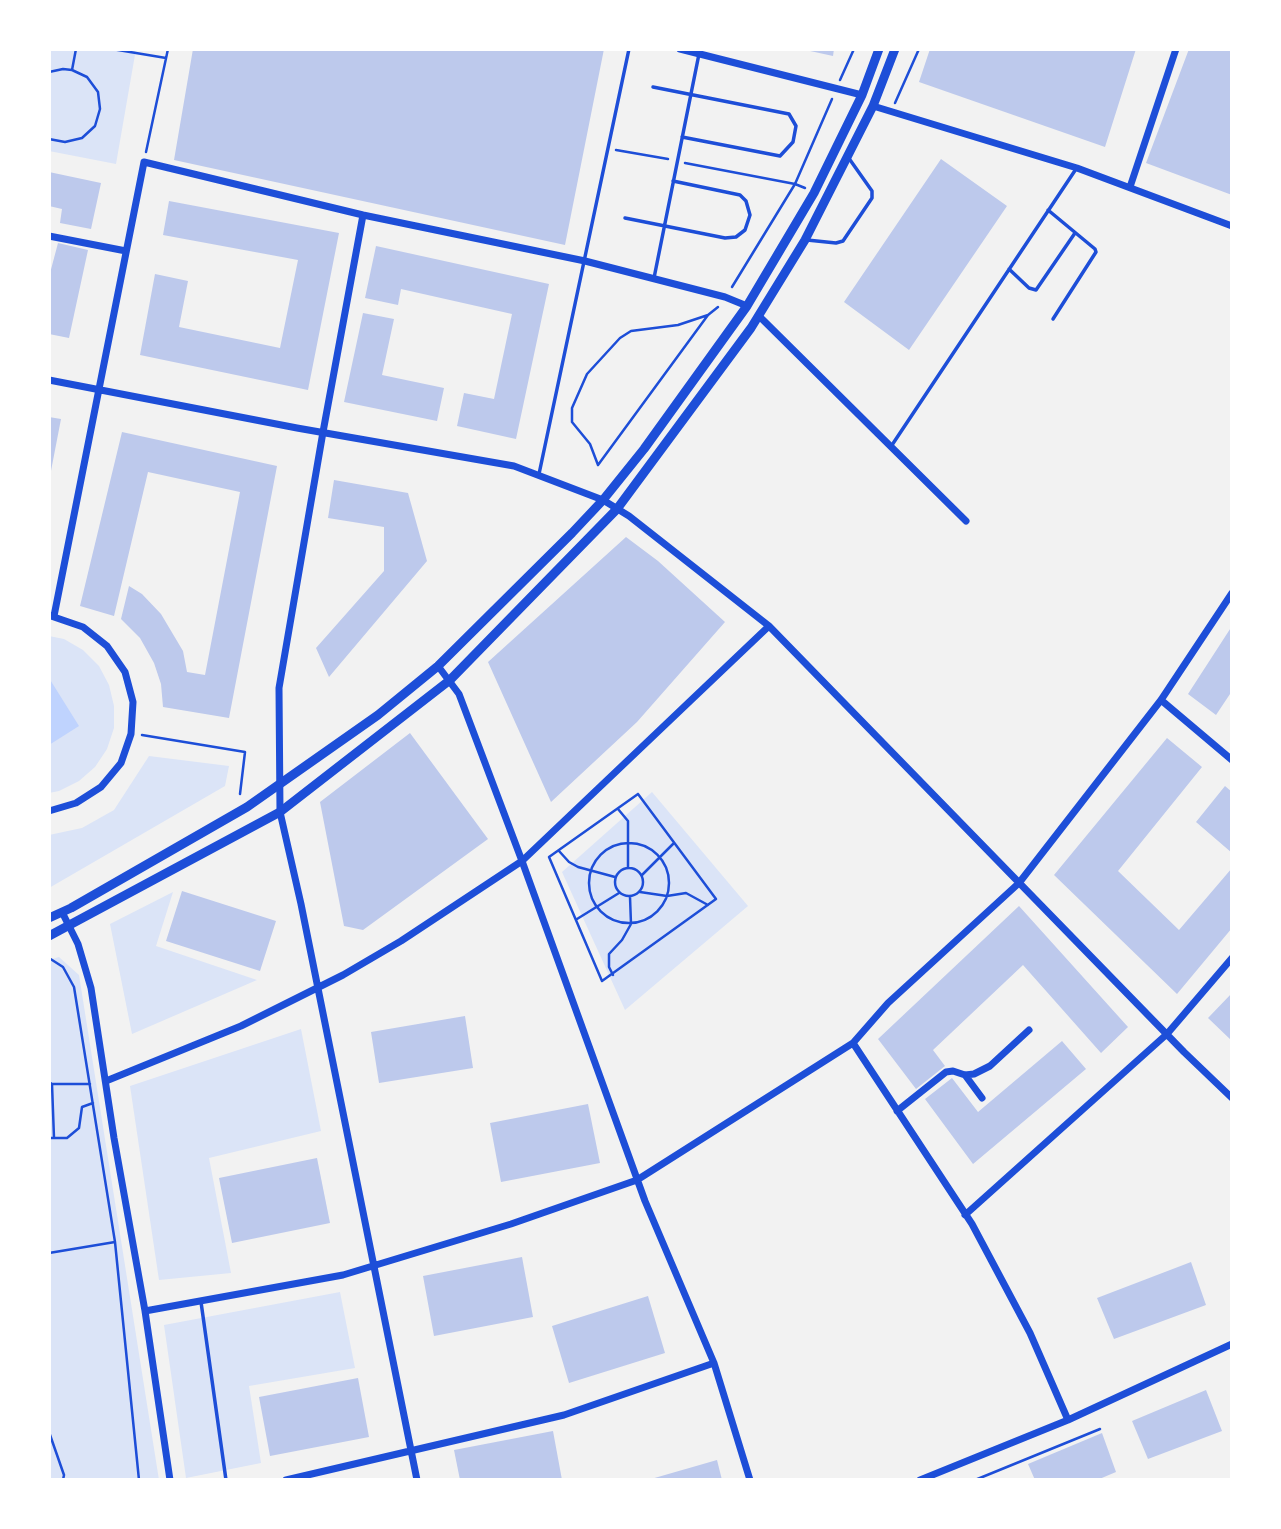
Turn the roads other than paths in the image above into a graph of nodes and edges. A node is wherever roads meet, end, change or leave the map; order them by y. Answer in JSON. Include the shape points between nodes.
{"nodes":[{"id":1,"x":629,"y":49,"type":"edge"},
{"id":2,"x":680,"y":49,"type":"edge"},
{"id":3,"x":879,"y":49,"type":"edge"},
{"id":4,"x":895,"y":49,"type":"edge"},
{"id":5,"x":1175,"y":49,"type":"edge"},
{"id":6,"x":699,"y":54,"type":"junction"},
{"id":7,"x":653,"y":88,"type":"dead end"},
{"id":8,"x":690,"y":95,"type":"junction"},
{"id":9,"x":862,"y":95,"type":"junction"},
{"id":10,"x":873,"y":106,"type":"junction"},
{"id":11,"x":682,"y":137,"type":"junction"},
{"id":12,"x":848,"y":157,"type":"junction"},
{"id":13,"x":1077,"y":168,"type":"junction"},
{"id":14,"x":673,"y":181,"type":"junction"},
{"id":15,"x":1130,"y":187,"type":"junction"},
{"id":16,"x":1048,"y":210,"type":"junction"},
{"id":17,"x":363,"y":215,"type":"junction"},
{"id":18,"x":625,"y":218,"type":"dead end"},
{"id":19,"x":664,"y":226,"type":"junction"},
{"id":20,"x":1232,"y":226,"type":"edge"},
{"id":21,"x":1075,"y":233,"type":"junction"},
{"id":22,"x":49,"y":236,"type":"edge"},
{"id":23,"x":805,"y":240,"type":"junction"},
{"id":24,"x":127,"y":251,"type":"junction"},
{"id":25,"x":585,"y":261,"type":"junction"},
{"id":26,"x":1009,"y":269,"type":"junction"},
{"id":27,"x":654,"y":278,"type":"junction"},
{"id":28,"x":747,"y":306,"type":"junction"},
{"id":29,"x":759,"y":316,"type":"junction"},
{"id":30,"x":1053,"y":319,"type":"dead end"},
{"id":31,"x":49,"y":380,"type":"edge"},
{"id":32,"x":99,"y":390,"type":"junction"},
{"id":33,"x":323,"y":432,"type":"junction"},
{"id":34,"x":891,"y":446,"type":"junction"},
{"id":35,"x":540,"y":474,"type":"junction"},
{"id":36,"x":603,"y":500,"type":"junction"},
{"id":37,"x":617,"y":509,"type":"junction"},
{"id":38,"x":965,"y":521,"type":"dead end"},
{"id":39,"x":1232,"y":593,"type":"edge"},
{"id":40,"x":51,"y":616,"type":"edge"},
{"id":41,"x":769,"y":626,"type":"junction"},
{"id":42,"x":438,"y":666,"type":"junction"},
{"id":43,"x":450,"y":680,"type":"junction"},
{"id":44,"x":1161,"y":700,"type":"junction"},
{"id":45,"x":1232,"y":760,"type":"edge"},
{"id":46,"x":280,"y":783,"type":"junction"},
{"id":47,"x":49,"y":811,"type":"edge"},
{"id":48,"x":280,"y":812,"type":"junction"},
{"id":49,"x":522,"y":861,"type":"junction"},
{"id":50,"x":1019,"y":883,"type":"junction"},
{"id":51,"x":62,"y":912,"type":"junction"},
{"id":52,"x":49,"y":918,"type":"edge"},
{"id":53,"x":69,"y":927,"type":"junction"},
{"id":54,"x":49,"y":936,"type":"edge"},
{"id":55,"x":1232,"y":958,"type":"edge"},
{"id":56,"x":317,"y":988,"type":"junction"},
{"id":57,"x":1029,"y":1030,"type":"dead end"},
{"id":58,"x":1167,"y":1034,"type":"junction"},
{"id":59,"x":853,"y":1042,"type":"junction"},
{"id":60,"x":965,"y":1075,"type":"junction"},
{"id":61,"x":106,"y":1081,"type":"junction"},
{"id":62,"x":982,"y":1098,"type":"dead end"},
{"id":63,"x":1232,"y":1098,"type":"edge"},
{"id":64,"x":897,"y":1111,"type":"junction"},
{"id":65,"x":637,"y":1180,"type":"junction"},
{"id":66,"x":965,"y":1214,"type":"junction"},
{"id":67,"x":374,"y":1265,"type":"junction"},
{"id":68,"x":201,"y":1300,"type":"junction"},
{"id":69,"x":145,"y":1311,"type":"junction"},
{"id":70,"x":1232,"y":1344,"type":"edge"},
{"id":71,"x":714,"y":1363,"type":"junction"},
{"id":72,"x":1068,"y":1420,"type":"junction"},
{"id":73,"x":410,"y":1452,"type":"junction"},
{"id":74,"x":170,"y":1480,"type":"edge"},
{"id":75,"x":226,"y":1480,"type":"edge"},
{"id":76,"x":286,"y":1480,"type":"edge"},
{"id":77,"x":417,"y":1480,"type":"edge"},
{"id":78,"x":750,"y":1480,"type":"edge"},
{"id":79,"x":920,"y":1480,"type":"edge"}],
"edges":[{"from":1,"to":25,"type":"lane"},
{"from":2,"to":6,"type":"street"},
{"from":3,"to":9,"type":"street"},
{"from":4,"to":10,"type":"street"},
{"from":5,"to":15,"type":"street"},
{"from":6,"to":8,"type":"lane"},
{"from":6,"to":9,"type":"street"},
{"from":7,"to":8,"type":"lane"},
{"from":8,"to":11,"type":"lane"},
{"from":8,"to":11,"type":"lane","via":[[789,114],[796,125],[793,142],[780,156]]},
{"from":9,"to":28,"type":"street","via":[[814,192]]},
{"from":10,"to":12,"type":"street"},
{"from":10,"to":13,"type":"street"},
{"from":11,"to":14,"type":"lane"},
{"from":12,"to":23,"type":"street"},
{"from":12,"to":23,"type":"lane","via":[[872,191],[872,198],[843,240]]},
{"from":13,"to":15,"type":"street"},
{"from":13,"to":16,"type":"lane"},
{"from":14,"to":19,"type":"lane"},
{"from":14,"to":19,"type":"lane","via":[[740,195],[750,215],[745,230],[725,239]]},
{"from":15,"to":20,"type":"street"},
{"from":16,"to":21,"type":"lane"},
{"from":16,"to":26,"type":"lane"},
{"from":17,"to":24,"type":"street","via":[[144,162]]},
{"from":17,"to":25,"type":"street"},
{"from":17,"to":33,"type":"street"},
{"from":18,"to":19,"type":"lane"},
{"from":19,"to":27,"type":"lane"},
{"from":21,"to":26,"type":"lane","via":[[1035,290]]},
{"from":21,"to":30,"type":"lane","via":[[1096,252]]},
{"from":22,"to":24,"type":"street"},
{"from":23,"to":29,"type":"street"},
{"from":24,"to":32,"type":"street"},
{"from":25,"to":27,"type":"street"},
{"from":25,"to":35,"type":"lane"},
{"from":26,"to":34,"type":"lane"},
{"from":27,"to":28,"type":"street"},
{"from":28,"to":36,"type":"street"},
{"from":29,"to":34,"type":"street"},
{"from":29,"to":37,"type":"street"},
{"from":31,"to":32,"type":"street"},
{"from":32,"to":33,"type":"street"},
{"from":32,"to":40,"type":"street"},
{"from":33,"to":35,"type":"street"},
{"from":33,"to":46,"type":"street","via":[[279,688]]},
{"from":34,"to":38,"type":"street"},
{"from":35,"to":36,"type":"street"},
{"from":36,"to":37,"type":"street"},
{"from":36,"to":42,"type":"street"},
{"from":37,"to":41,"type":"street"},
{"from":37,"to":43,"type":"street"},
{"from":39,"to":44,"type":"street"},
{"from":40,"to":47,"type":"street","via":[[83,627],[107,646],[125,672],[133,702],[131,734],[121,762],[101,787],[76,803]]},
{"from":41,"to":49,"type":"street"},
{"from":41,"to":50,"type":"street"},
{"from":42,"to":43,"type":"street"},
{"from":42,"to":46,"type":"street","via":[[378,715]]},
{"from":43,"to":48,"type":"street"},
{"from":43,"to":49,"type":"street"},
{"from":44,"to":45,"type":"street"},
{"from":44,"to":50,"type":"street"},
{"from":46,"to":48,"type":"street"},
{"from":46,"to":51,"type":"street","via":[[247,807]]},
{"from":48,"to":53,"type":"street"},
{"from":48,"to":56,"type":"street"},
{"from":49,"to":56,"type":"street","via":[[401,941]]},
{"from":49,"to":65,"type":"street"},
{"from":50,"to":58,"type":"street"},
{"from":50,"to":59,"type":"street","via":[[888,1003]]},
{"from":51,"to":52,"type":"street"},
{"from":51,"to":53,"type":"street"},
{"from":53,"to":54,"type":"street"},
{"from":53,"to":61,"type":"street","via":[[91,988]]},
{"from":55,"to":58,"type":"street"},
{"from":56,"to":61,"type":"street","via":[[241,1026]]},
{"from":56,"to":67,"type":"street"},
{"from":57,"to":60,"type":"street","via":[[990,1066]]},
{"from":58,"to":63,"type":"street"},
{"from":58,"to":66,"type":"street"},
{"from":59,"to":64,"type":"street"},
{"from":59,"to":65,"type":"street"},
{"from":60,"to":62,"type":"street"},
{"from":60,"to":64,"type":"street","via":[[946,1072]]},
{"from":61,"to":69,"type":"street"},
{"from":64,"to":66,"type":"street"},
{"from":65,"to":67,"type":"street"},
{"from":65,"to":71,"type":"street"},
{"from":66,"to":72,"type":"street","via":[[1030,1333]]},
{"from":67,"to":68,"type":"street","via":[[343,1275]]},
{"from":67,"to":73,"type":"street"},
{"from":68,"to":69,"type":"street"},
{"from":68,"to":75,"type":"lane"},
{"from":69,"to":74,"type":"street"},
{"from":70,"to":72,"type":"street"},
{"from":71,"to":73,"type":"street","via":[[565,1415]]},
{"from":71,"to":78,"type":"street"},
{"from":72,"to":79,"type":"street"},
{"from":73,"to":76,"type":"street"},
{"from":73,"to":77,"type":"street"}]}
